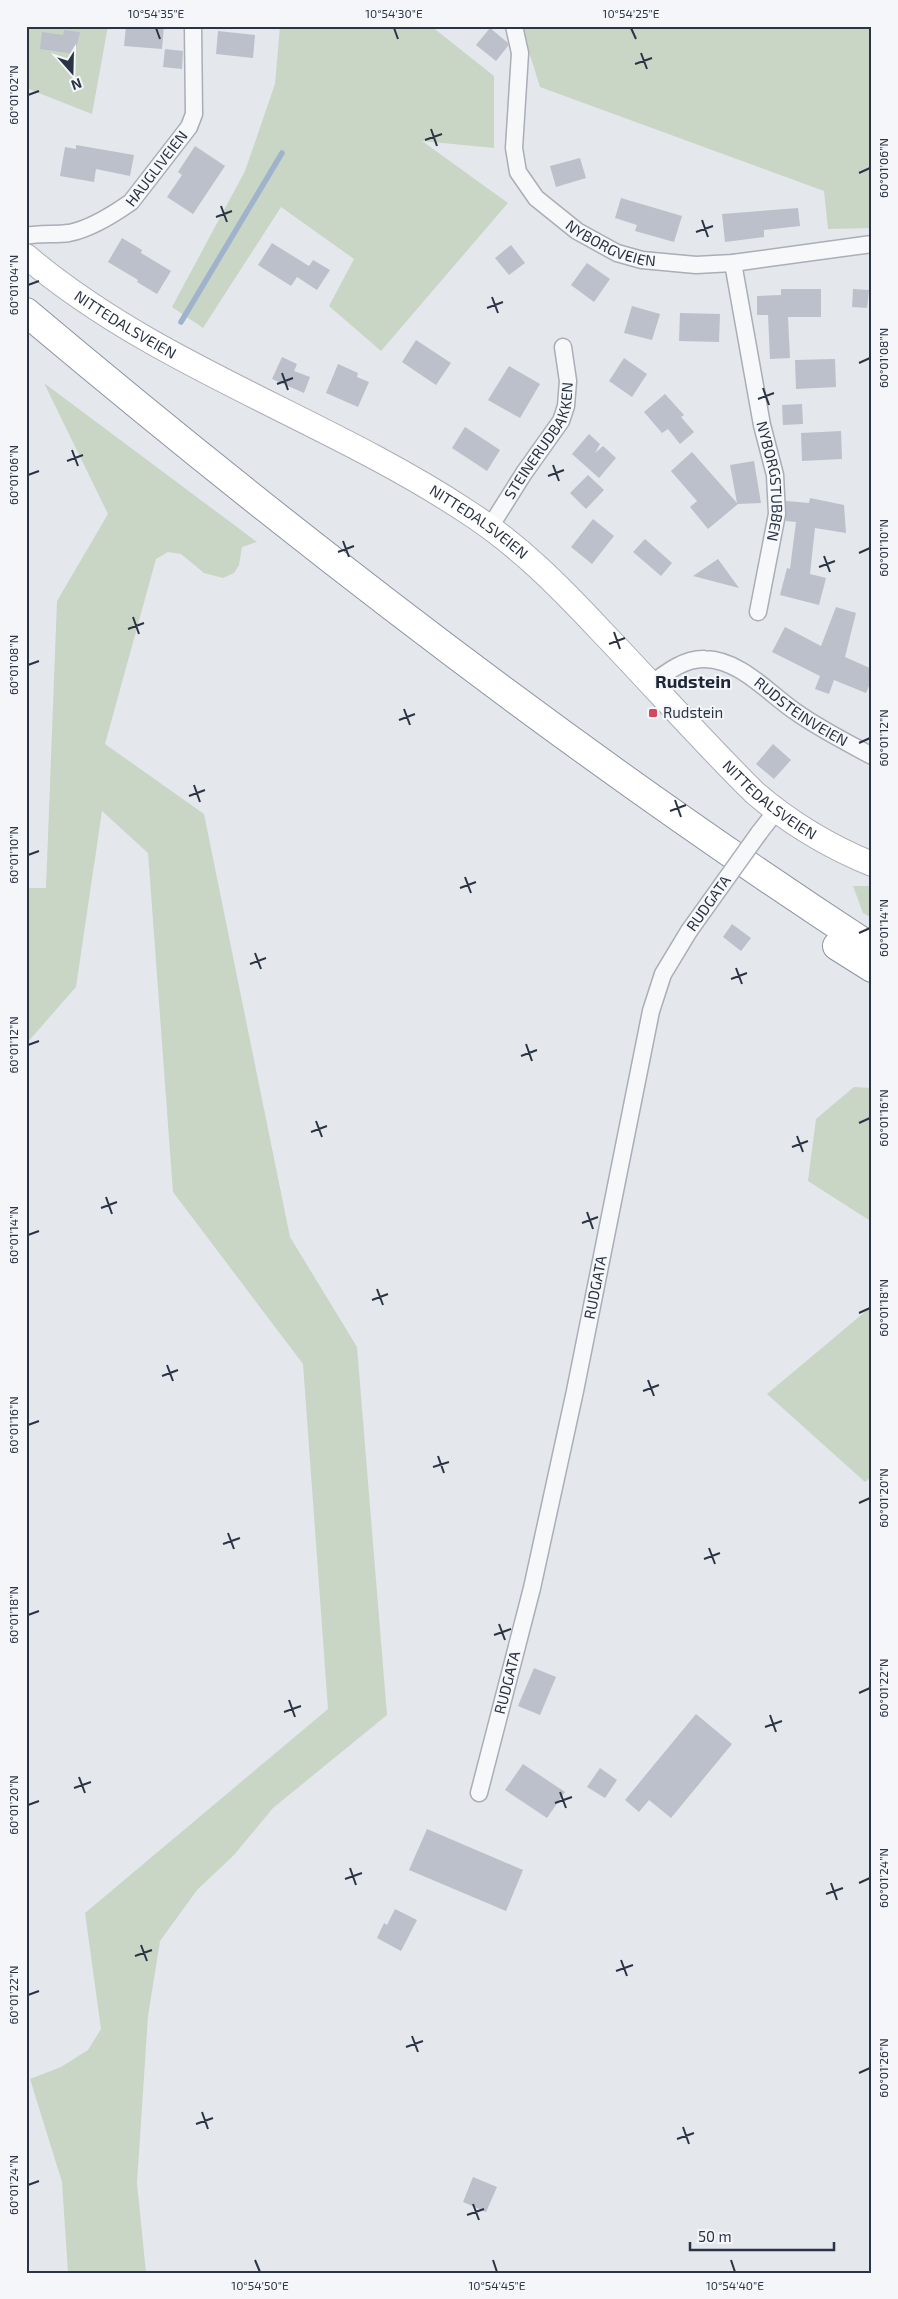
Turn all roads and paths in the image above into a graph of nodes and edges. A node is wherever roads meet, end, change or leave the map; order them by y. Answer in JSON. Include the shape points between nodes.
{"nodes":[{"id":1,"x":193,"y":26,"type":"edge"},
{"id":2,"x":514,"y":26,"type":"edge"},
{"id":3,"x":26,"y":236,"type":"edge"},
{"id":4,"x":872,"y":244,"type":"edge"},
{"id":5,"x":26,"y":256,"type":"edge"},
{"id":6,"x":733,"y":263,"type":"junction"},
{"id":7,"x":26,"y":312,"type":"edge"},
{"id":8,"x":26,"y":334,"type":"edge"},
{"id":9,"x":563,"y":346,"type":"dead end"},
{"id":10,"x":490,"y":527,"type":"junction"},
{"id":11,"x":758,"y":612,"type":"dead end"},
{"id":12,"x":651,"y":684,"type":"junction"},
{"id":13,"x":872,"y":756,"type":"edge"},
{"id":14,"x":776,"y":811,"type":"junction"},
{"id":15,"x":872,"y":864,"type":"edge"},
{"id":16,"x":872,"y":948,"type":"edge"},
{"id":17,"x":872,"y":968,"type":"edge"},
{"id":18,"x":479,"y":1793,"type":"dead end"}],
"edges":[{"from":1,"to":3,"type":"street","name":"HAUGLIVEIEN","via":[[194,114],[188,127],[131,202],[80,230]]},
{"from":2,"to":6,"type":"street","name":"NYBORGVEIEN","via":[[520,53],[514,148],[518,172],[536,198],[577,231],[617,253],[662,263]]},
{"from":4,"to":6,"type":"street","name":"NYBORGVEIEN"},
{"from":5,"to":10,"type":"main road","name":"NITTEDALSVEIEN","via":[[117,321],[393,467]]},
{"from":6,"to":11,"type":"street","name":"NYBORGSTUBBEN","via":[[762,425],[776,475],[776,514]]},
{"from":7,"to":16,"type":"highway","via":[[234,484],[464,662]]},
{"from":8,"to":17,"type":"highway","via":[[223,496],[453,675],[675,835]]},
{"from":9,"to":10,"type":"street","name":"STEINERUDBAKKEN","via":[[568,381],[561,421]]},
{"from":10,"to":12,"type":"main road","name":"NITTEDALSVEIEN","via":[[545,572]]},
{"from":12,"to":13,"type":"street","name":"RUDSTEINVEIEN","via":[[685,663],[706,659],[727,662],[812,723]]},
{"from":12,"to":14,"type":"main road","name":"NITTEDALSVEIEN","via":[[732,771]]},
{"from":14,"to":15,"type":"main road","name":"NITTEDALSVEIEN","via":[[817,839]]},
{"from":14,"to":18,"type":"street","name":"RUDGATA","bridge":true,"via":[[689,931],[663,974],[651,1011],[534,1579]]}]}
